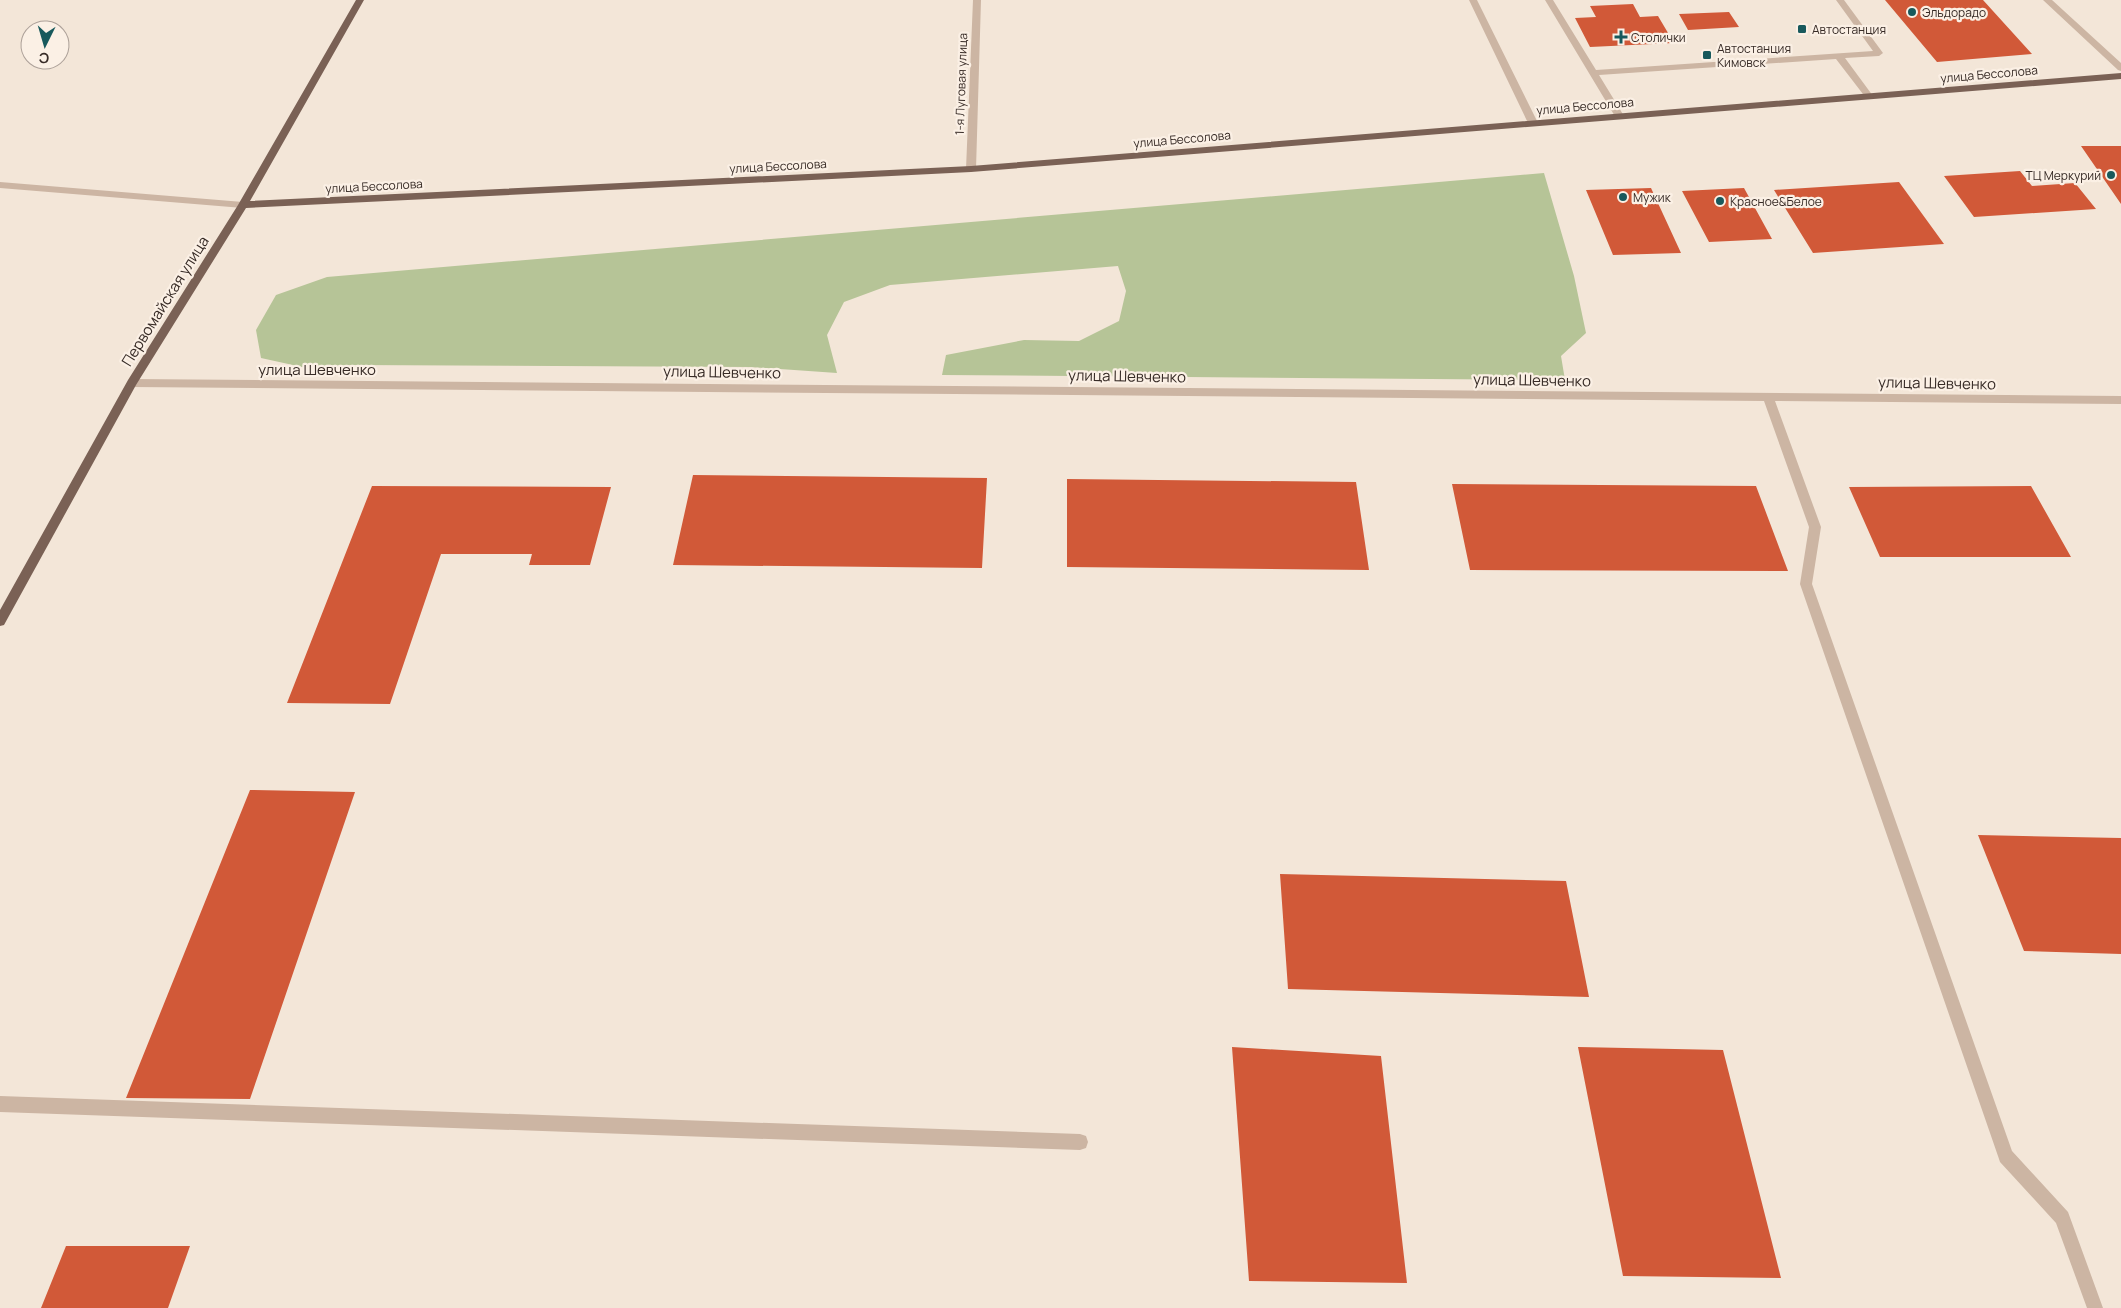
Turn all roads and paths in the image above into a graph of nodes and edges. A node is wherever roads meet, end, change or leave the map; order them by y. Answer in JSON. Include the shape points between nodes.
{"nodes":[{"id":1,"x":360,"y":0,"type":"edge"},
{"id":2,"x":977,"y":0,"type":"edge"},
{"id":3,"x":1473,"y":0,"type":"edge"},
{"id":4,"x":1549,"y":0,"type":"edge"},
{"id":5,"x":1840,"y":0,"type":"edge"},
{"id":6,"x":2047,"y":0,"type":"edge"},
{"id":7,"x":1839,"y":56,"type":"junction"},
{"id":8,"x":2121,"y":68,"type":"edge"},
{"id":9,"x":1592,"y":72,"type":"junction"},
{"id":10,"x":2121,"y":76,"type":"edge"},
{"id":11,"x":1869,"y":96,"type":"junction"},
{"id":12,"x":1619,"y":116,"type":"junction"},
{"id":13,"x":1533,"y":123,"type":"junction"},
{"id":14,"x":971,"y":168,"type":"junction"},
{"id":15,"x":0,"y":185,"type":"edge"},
{"id":16,"x":243,"y":205,"type":"junction"},
{"id":17,"x":132,"y":383,"type":"junction"},
{"id":18,"x":1768,"y":397,"type":"junction"},
{"id":19,"x":2121,"y":400,"type":"edge"},
{"id":20,"x":0,"y":621,"type":"edge"},
{"id":21,"x":0,"y":1104,"type":"edge"},
{"id":22,"x":1080,"y":1142,"type":"dead end"},
{"id":23,"x":2095,"y":1308,"type":"edge"}],
"edges":[{"from":1,"to":16,"type":"main road","name":"Первомайская улица"},
{"from":2,"to":14,"type":"street","name":"1-я Луговая улица"},
{"from":3,"to":13,"type":"street"},
{"from":4,"to":9,"type":"street"},
{"from":5,"to":7,"type":"street","via":[[1879,53]]},
{"from":6,"to":8,"type":"street"},
{"from":7,"to":9,"type":"street"},
{"from":7,"to":11,"type":"street"},
{"from":9,"to":12,"type":"street"},
{"from":10,"to":11,"type":"main road","name":"улица Бессолова"},
{"from":11,"to":12,"type":"main road","name":"улица Бессолова"},
{"from":12,"to":13,"type":"main road","name":"улица Бессолова"},
{"from":13,"to":14,"type":"main road","name":"улица Бессолова"},
{"from":14,"to":16,"type":"main road","name":"улица Бессолова"},
{"from":15,"to":16,"type":"street"},
{"from":16,"to":17,"type":"main road","name":"Первомайская улица"},
{"from":17,"to":18,"type":"street","name":"улица Шевченко"},
{"from":17,"to":20,"type":"main road","name":"Первомайская улица"},
{"from":18,"to":19,"type":"street","name":"улица Шевченко"},
{"from":18,"to":23,"type":"street","via":[[1815,527],[1806,584],[2006,1156],[2062,1218]]},
{"from":21,"to":22,"type":"street"}]}
